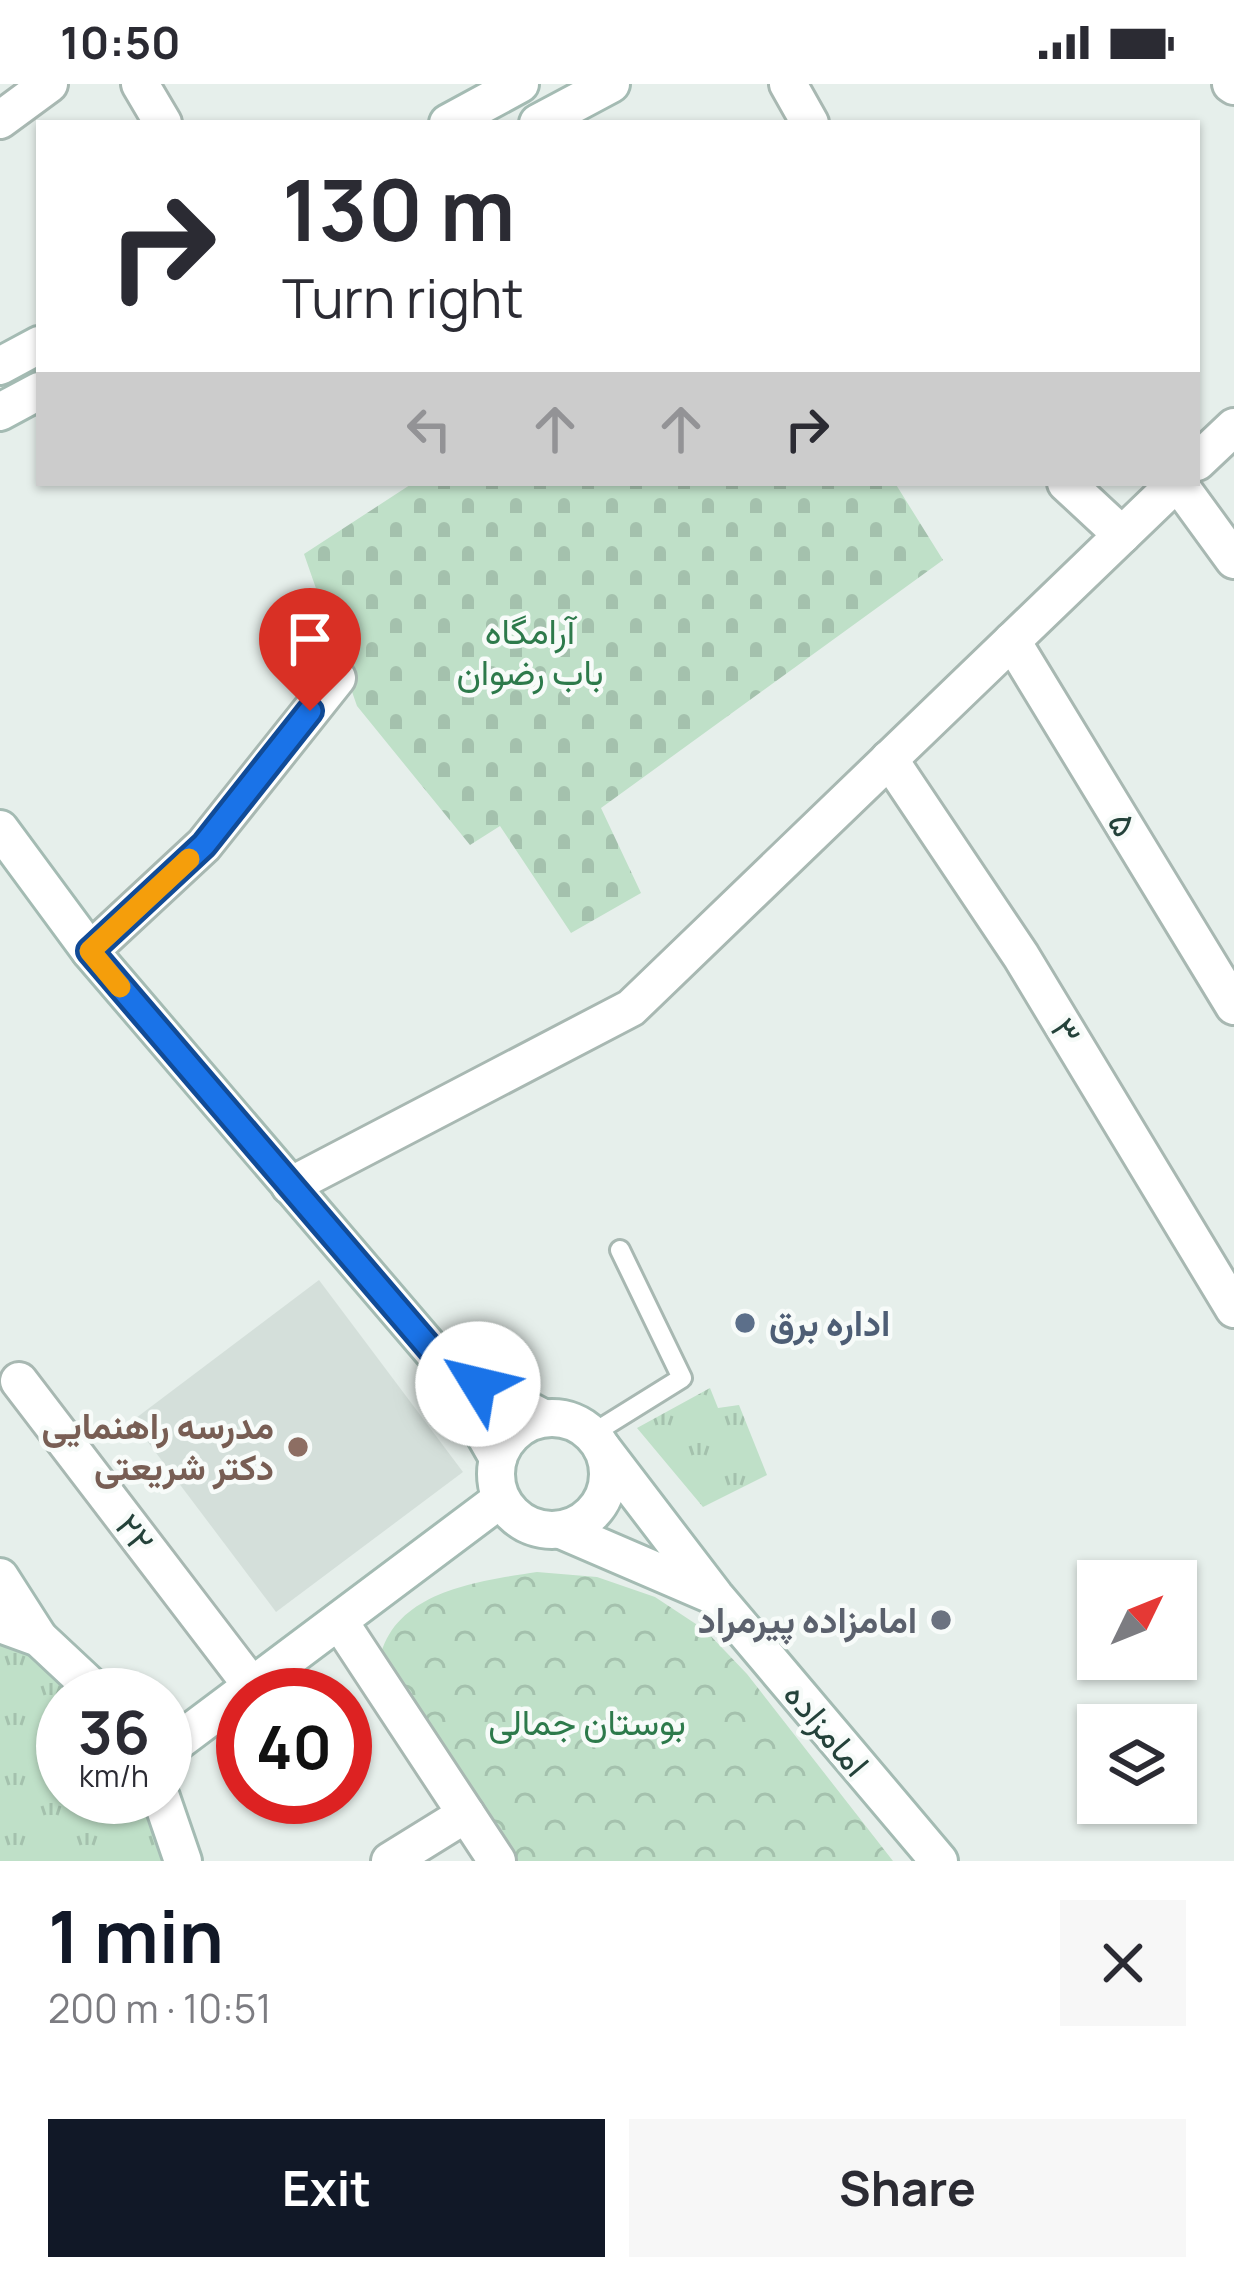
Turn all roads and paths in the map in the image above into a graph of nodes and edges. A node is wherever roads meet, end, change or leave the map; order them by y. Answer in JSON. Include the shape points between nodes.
{"nodes":[{"id":1,"x":49,"y":84,"type":"edge"},
{"id":2,"x":140,"y":84,"type":"edge"},
{"id":3,"x":520,"y":84,"type":"edge"},
{"id":4,"x":611,"y":84,"type":"edge"},
{"id":5,"x":788,"y":84,"type":"edge"},
{"id":6,"x":0,"y":120,"type":"edge"},
{"id":7,"x":161,"y":120,"type":"edge"},
{"id":8,"x":454,"y":120,"type":"edge"},
{"id":9,"x":544,"y":120,"type":"edge"},
{"id":10,"x":808,"y":120,"type":"edge"},
{"id":11,"x":36,"y":347,"type":"edge"},
{"id":12,"x":0,"y":366,"type":"edge"},
{"id":13,"x":36,"y":393,"type":"edge"},
{"id":14,"x":0,"y":412,"type":"edge"},
{"id":15,"x":1234,"y":427,"type":"edge"},
{"id":16,"x":1200,"y":459,"type":"edge"},
{"id":17,"x":1069,"y":486,"type":"edge"},
{"id":18,"x":1174,"y":486,"type":"edge"},
{"id":19,"x":1179,"y":486,"type":"edge"},
{"id":20,"x":1122,"y":535,"type":"junction"},
{"id":21,"x":1234,"y":560,"type":"edge"},
{"id":22,"x":1012,"y":641,"type":"junction"},
{"id":23,"x":337,"y":678,"type":"dead end"},
{"id":24,"x":889,"y":759,"type":"junction"},
{"id":25,"x":0,"y":829,"type":"edge"},
{"id":26,"x":90,"y":951,"type":"junction"},
{"id":27,"x":1234,"y":1006,"type":"edge"},
{"id":28,"x":290,"y":1186,"type":"junction"},
{"id":29,"x":620,"y":1250,"type":"dead end"},
{"id":30,"x":1234,"y":1309,"type":"edge"},
{"id":31,"x":446,"y":1367,"type":"junction"},
{"id":32,"x":19,"y":1381,"type":"dead end"},
{"id":33,"x":543,"y":1418,"type":"junction"},
{"id":34,"x":597,"y":1441,"type":"junction"},
{"id":35,"x":498,"y":1458,"type":"junction"},
{"id":36,"x":501,"y":1499,"type":"junction"},
{"id":37,"x":561,"y":1530,"type":"junction"},
{"id":38,"x":0,"y":1577,"type":"edge"},
{"id":39,"x":715,"y":1596,"type":"junction"},
{"id":40,"x":339,"y":1621,"type":"junction"},
{"id":41,"x":0,"y":1624,"type":"edge"},
{"id":42,"x":39,"y":1638,"type":"junction"},
{"id":43,"x":71,"y":1668,"type":"edge"},
{"id":44,"x":238,"y":1668,"type":"edge"},
{"id":45,"x":276,"y":1668,"type":"edge"},
{"id":46,"x":466,"y":1814,"type":"junction"},
{"id":47,"x":170,"y":1824,"type":"edge"},
{"id":48,"x":183,"y":1861,"type":"edge"},
{"id":49,"x":390,"y":1861,"type":"edge"},
{"id":50,"x":497,"y":1861,"type":"edge"},
{"id":51,"x":939,"y":1861,"type":"edge"}],
"edges":[{"from":1,"to":6,"type":"street"},
{"from":2,"to":7,"type":"street"},
{"from":3,"to":8,"type":"street"},
{"from":4,"to":9,"type":"street"},
{"from":5,"to":10,"type":"street"},
{"from":11,"to":12,"type":"street"},
{"from":13,"to":14,"type":"street"},
{"from":15,"to":16,"type":"street"},
{"from":17,"to":20,"type":"street"},
{"from":18,"to":20,"type":"street"},
{"from":19,"to":21,"type":"street"},
{"from":20,"to":22,"type":"street"},
{"from":22,"to":24,"type":"street"},
{"from":22,"to":27,"type":"street","name":"۵"},
{"from":23,"to":26,"type":"street","via":[[204,845]]},
{"from":24,"to":28,"type":"street","via":[[631,1008]]},
{"from":24,"to":30,"type":"street","name":"۳","via":[[1021,956]]},
{"from":25,"to":26,"type":"street"},
{"from":26,"to":28,"type":"street"},
{"from":28,"to":31,"type":"street"},
{"from":29,"to":34,"type":"lane","via":[[682,1378]]},
{"from":31,"to":33,"type":"street"},
{"from":31,"to":35,"type":"street"},
{"from":32,"to":44,"type":"street","name":"۲۲"},
{"from":33,"to":34,"type":"street","via":[[561,1418]]},
{"from":33,"to":35,"type":"street","via":[[511,1434]]},
{"from":34,"to":37,"type":"street","via":[[608,1483],[602,1500]]},
{"from":34,"to":39,"type":"street","name":"امامزاده"},
{"from":35,"to":36,"type":"street"},
{"from":36,"to":37,"type":"street","via":[[526,1524]]},
{"from":36,"to":40,"type":"street"},
{"from":37,"to":39,"type":"street"},
{"from":38,"to":42,"type":"street"},
{"from":39,"to":51,"type":"street","name":"امامزاده"},
{"from":40,"to":45,"type":"street"},
{"from":40,"to":46,"type":"street"},
{"from":41,"to":42,"type":"street"},
{"from":42,"to":43,"type":"street"},
{"from":46,"to":49,"type":"street"},
{"from":46,"to":50,"type":"street"},
{"from":47,"to":48,"type":"street"}]}
